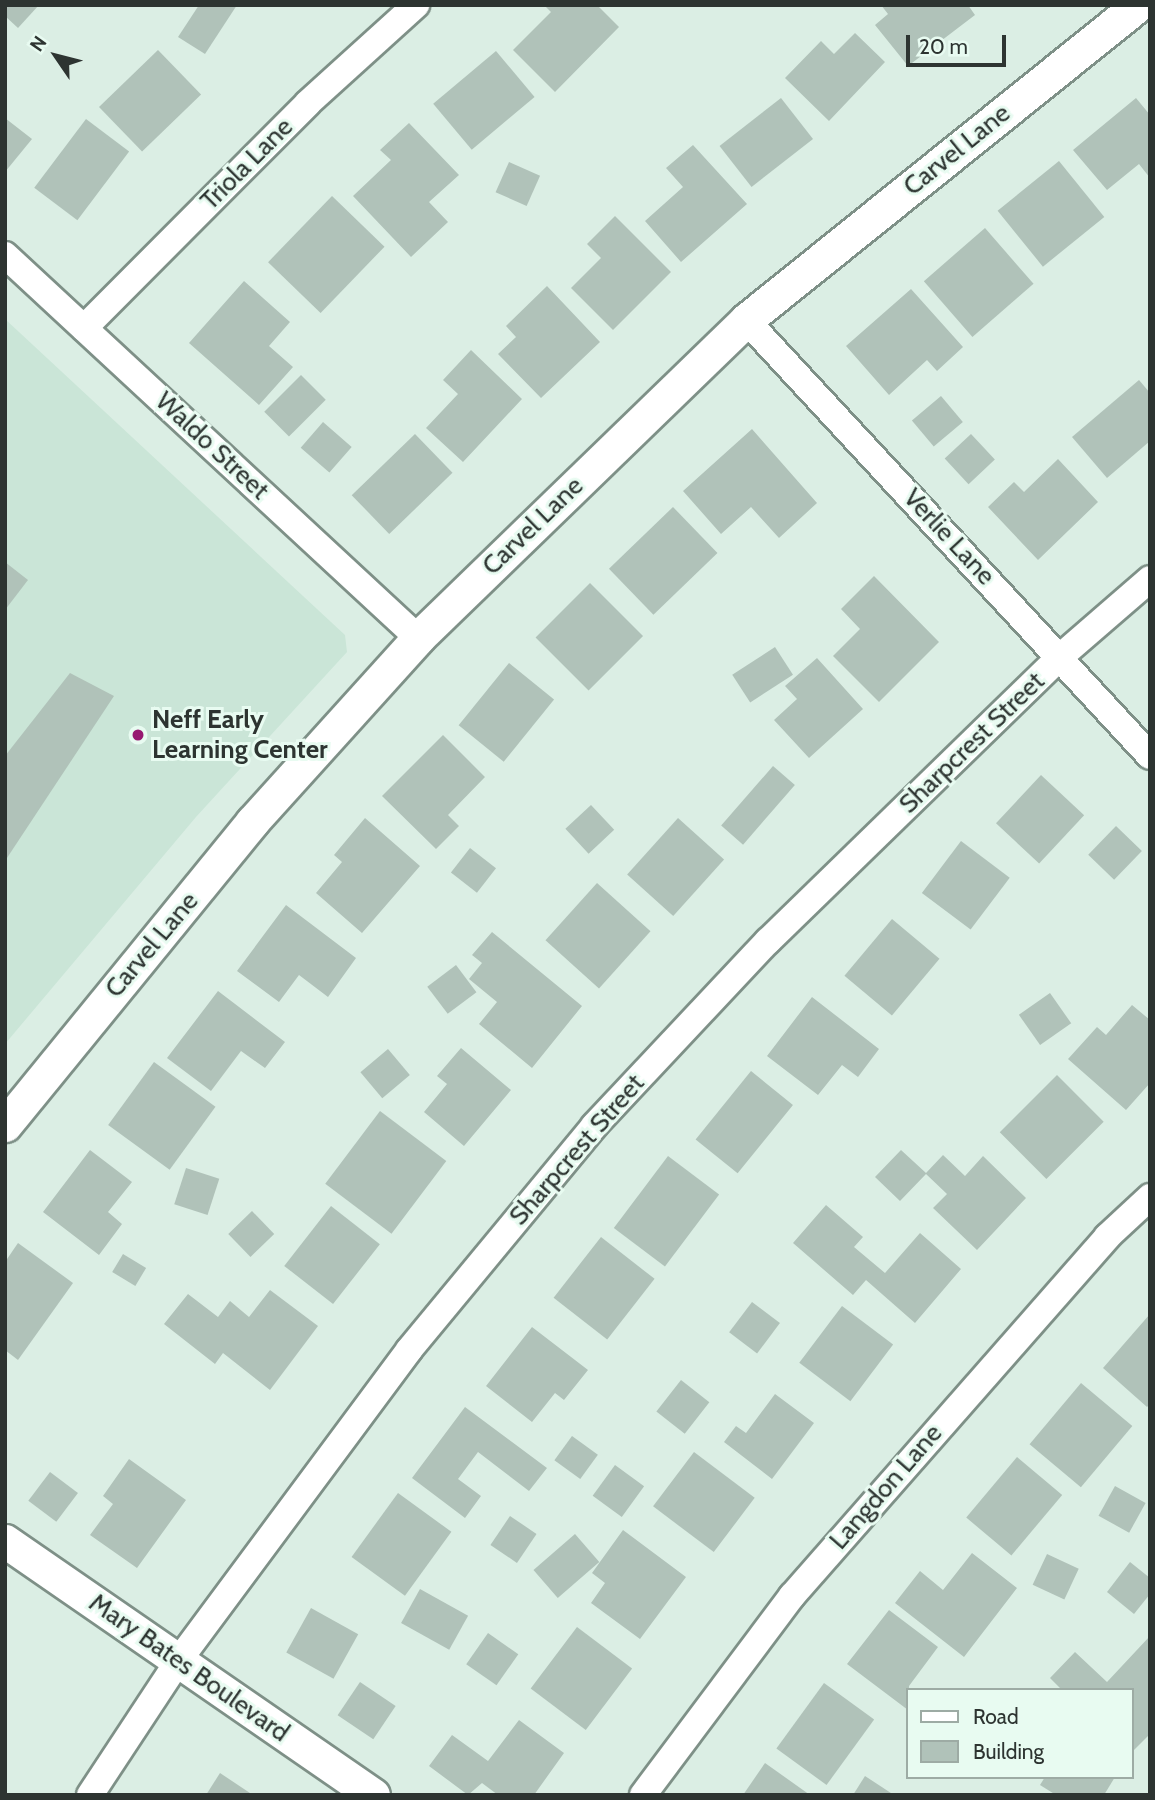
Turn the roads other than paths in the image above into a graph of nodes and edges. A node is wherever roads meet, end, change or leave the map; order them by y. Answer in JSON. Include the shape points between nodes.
{"nodes":[{"id":1,"x":416,"y":5,"type":"edge"},
{"id":2,"x":1138,"y":5,"type":"edge"},
{"id":3,"x":5,"y":255,"type":"edge"},
{"id":4,"x":746,"y":320,"type":"junction"},
{"id":5,"x":84,"y":328,"type":"junction"},
{"id":6,"x":1150,"y":579,"type":"edge"},
{"id":7,"x":418,"y":638,"type":"junction"},
{"id":8,"x":1060,"y":657,"type":"junction"},
{"id":9,"x":1150,"y":756,"type":"edge"},
{"id":10,"x":5,"y":1125,"type":"edge"},
{"id":11,"x":1150,"y":1197,"type":"edge"},
{"id":12,"x":5,"y":1541,"type":"edge"},
{"id":13,"x":179,"y":1660,"type":"junction"},
{"id":14,"x":90,"y":1795,"type":"edge"},
{"id":15,"x":373,"y":1795,"type":"edge"},
{"id":16,"x":643,"y":1795,"type":"edge"}],
"edges":[{"from":1,"to":5,"type":"street","name":"Triola Lane","via":[[309,103]]},
{"from":2,"to":4,"type":"street","name":"Carvel Lane"},
{"from":3,"to":5,"type":"street","name":"Waldo Street"},
{"from":4,"to":7,"type":"street","name":"Carvel Lane"},
{"from":4,"to":8,"type":"street","name":"Verlie Lane"},
{"from":5,"to":7,"type":"street","name":"Waldo Street"},
{"from":6,"to":8,"type":"street","name":"Sharpcrest Street"},
{"from":7,"to":10,"type":"street","name":"Carvel Lane","via":[[252,822]]},
{"from":8,"to":9,"type":"street","name":"Verlie Lane"},
{"from":8,"to":13,"type":"street","name":"Sharpcrest Street","via":[[768,941],[594,1126],[409,1350]]},
{"from":11,"to":16,"type":"street","name":"Langdon Lane","via":[[1107,1237],[801,1586]]},
{"from":12,"to":13,"type":"street","name":"Mary Bates Boulevard"},
{"from":13,"to":14,"type":"street","name":"Sharpcrest Street"},
{"from":13,"to":15,"type":"street","name":"Mary Bates Boulevard"}]}
